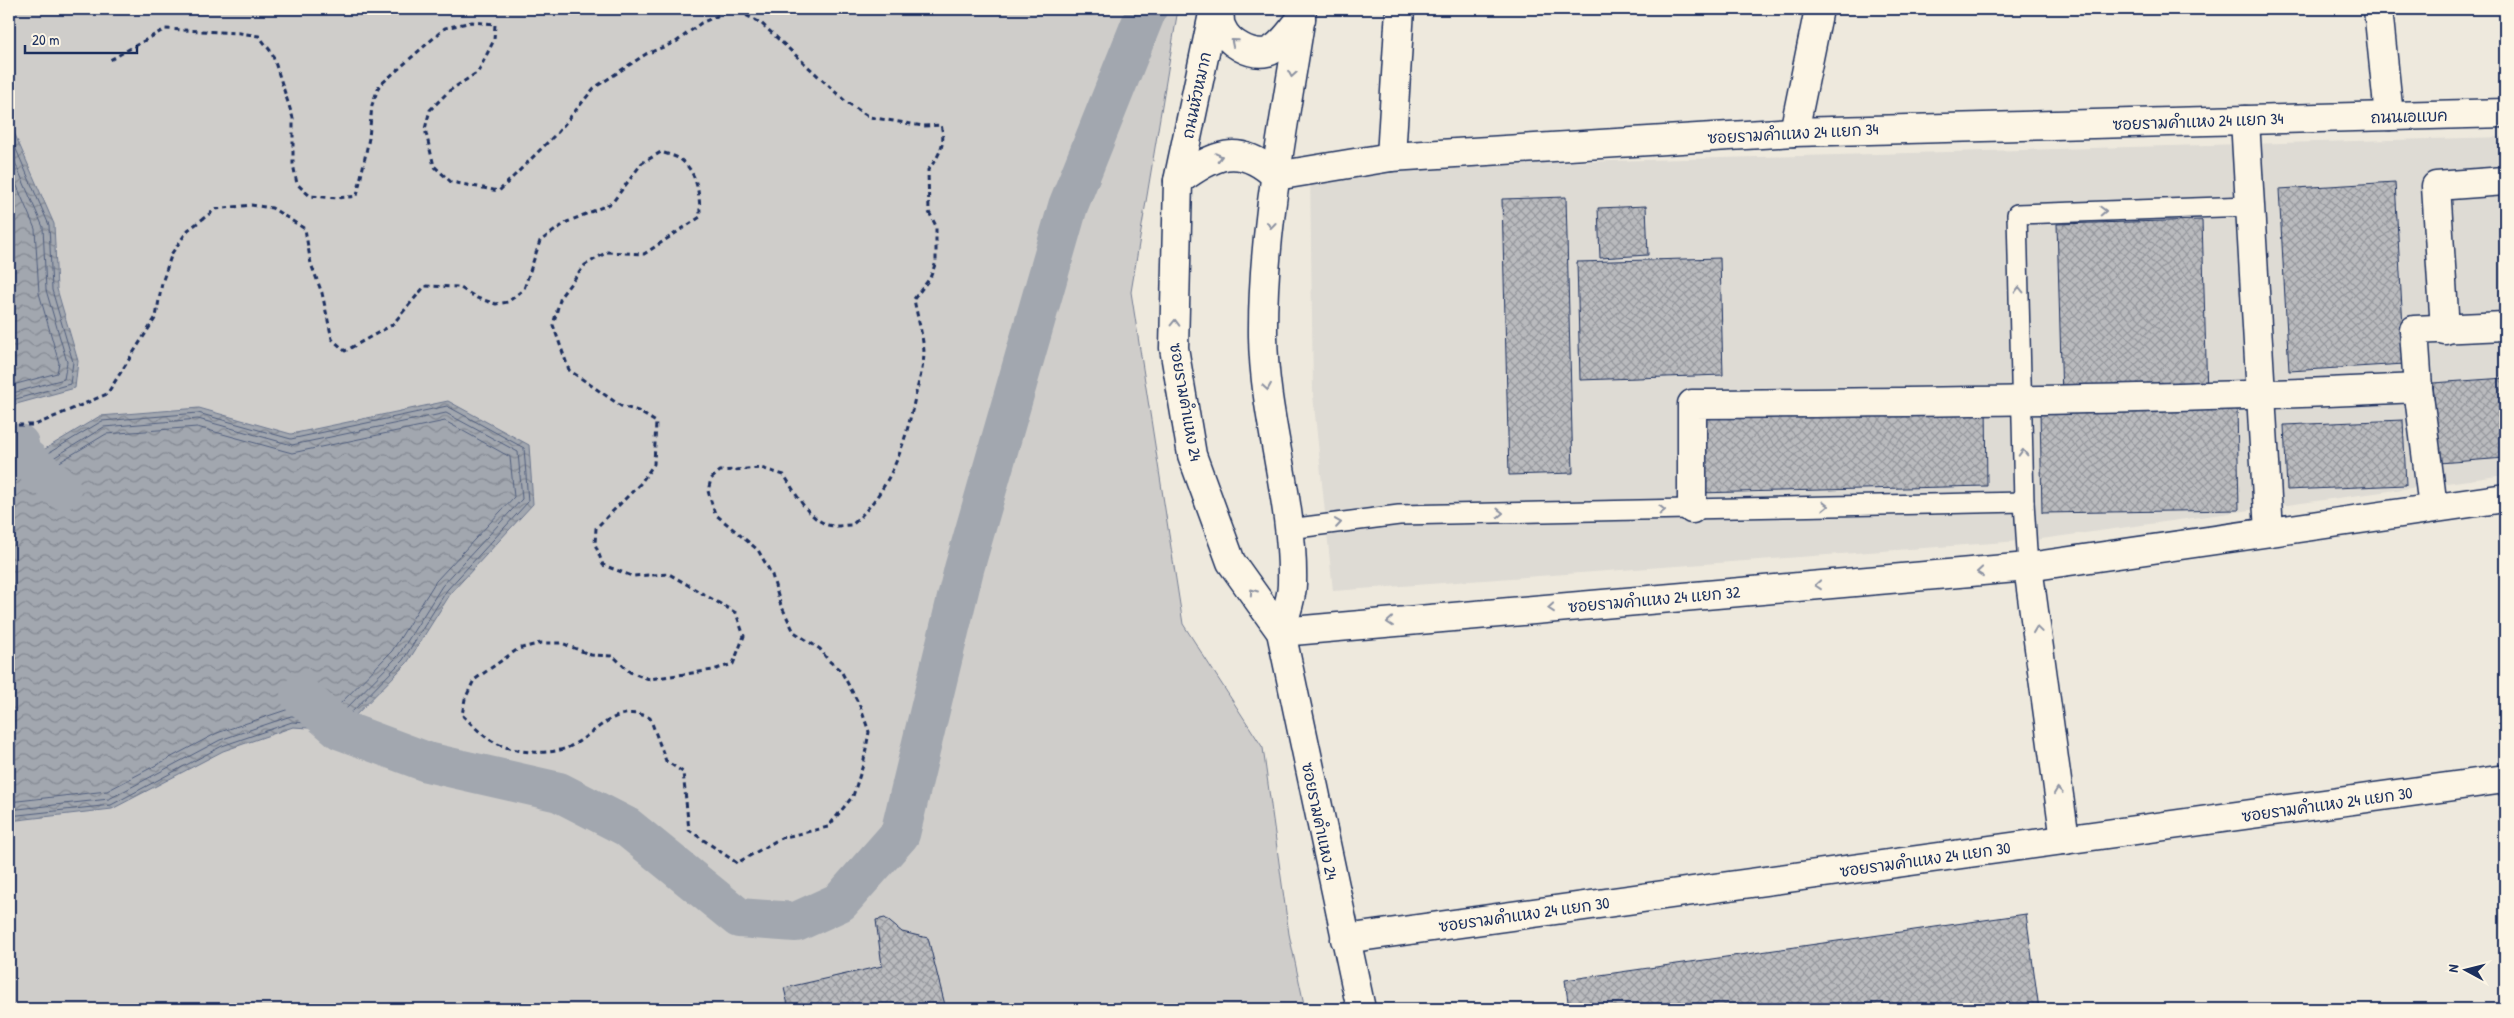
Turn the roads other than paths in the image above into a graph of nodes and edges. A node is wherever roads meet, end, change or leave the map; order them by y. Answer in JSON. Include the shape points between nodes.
{"nodes":[{"id":1,"x":1214,"y":9,"type":"edge"},
{"id":2,"x":1219,"y":9,"type":"edge"},
{"id":3,"x":1400,"y":9,"type":"edge"},
{"id":4,"x":1819,"y":9,"type":"edge"},
{"id":5,"x":2378,"y":9,"type":"edge"},
{"id":6,"x":1301,"y":14,"type":"edge"},
{"id":7,"x":2505,"y":113,"type":"edge"},
{"id":8,"x":2389,"y":116,"type":"junction"},
{"id":9,"x":2313,"y":118,"type":"joint"},
{"id":10,"x":2245,"y":120,"type":"junction"},
{"id":11,"x":1794,"y":132,"type":"junction"},
{"id":12,"x":1390,"y":157,"type":"junction"},
{"id":13,"x":1276,"y":176,"type":"junction"},
{"id":14,"x":1178,"y":181,"type":"junction"},
{"id":15,"x":2505,"y":181,"type":"edge"},
{"id":16,"x":2250,"y":206,"type":"junction"},
{"id":17,"x":2505,"y":326,"type":"edge"},
{"id":18,"x":2446,"y":330,"type":"junction"},
{"id":19,"x":2418,"y":388,"type":"junction"},
{"id":20,"x":2261,"y":396,"type":"junction"},
{"id":21,"x":2021,"y":402,"type":"junction"},
{"id":22,"x":2505,"y":498,"type":"edge"},
{"id":23,"x":2024,"y":502,"type":"junction"},
{"id":24,"x":2433,"y":508,"type":"junction"},
{"id":25,"x":1692,"y":509,"type":"junction"},
{"id":26,"x":1289,"y":530,"type":"junction"},
{"id":27,"x":2269,"y":532,"type":"junction"},
{"id":28,"x":2028,"y":567,"type":"junction"},
{"id":29,"x":1281,"y":632,"type":"junction"},
{"id":30,"x":2505,"y":779,"type":"edge"},
{"id":31,"x":2065,"y":840,"type":"junction"},
{"id":32,"x":1345,"y":939,"type":"junction"},
{"id":33,"x":1361,"y":1009,"type":"edge"}],
"edges":[{"from":1,"to":14,"type":"street","name":"ถนนหัวหมาก"},
{"from":6,"to":2,"type":"street","one_way":true,"via":[[1282,42],[1268,52],[1251,51],[1228,38],[1222,28]]},
{"from":3,"to":12,"type":"street"},
{"from":4,"to":11,"type":"street"},
{"from":5,"to":8,"type":"street"},
{"from":6,"to":13,"type":"street","one_way":true},
{"from":7,"to":8,"type":"street","name":"ถนนเอแบค"},
{"from":8,"to":9,"type":"street","name":"ถนนเอแบค"},
{"from":9,"to":10,"type":"street","name":"ซอยรามคำแหง 24 แยก 34"},
{"from":10,"to":11,"type":"street","name":"ซอยรามคำแหง 24 แยก 34"},
{"from":10,"to":16,"type":"street"},
{"from":11,"to":12,"type":"street","name":"ซอยรามคำแหง 24 แยก 34"},
{"from":12,"to":13,"type":"street","name":"ซอยรามคำแหง 24 แยก 34"},
{"from":14,"to":13,"type":"street","one_way":true,"via":[[1209,160],[1231,154],[1265,166]]},
{"from":13,"to":26,"type":"street","name":"ซอยรามคำแหง 24","one_way":true,"via":[[1266,277],[1264,367]]},
{"from":29,"to":14,"type":"street","name":"ซอยรามคำแหง 24","one_way":true,"via":[[1231,562],[1192,456],[1174,348]]},
{"from":15,"to":18,"type":"street","via":[[2436,186]]},
{"from":16,"to":20,"type":"street"},
{"from":21,"to":16,"type":"lane","one_way":true,"via":[[2017,214]]},
{"from":17,"to":18,"type":"street"},
{"from":18,"to":19,"type":"street","via":[[2414,330]]},
{"from":19,"to":20,"type":"street"},
{"from":19,"to":24,"type":"street"},
{"from":20,"to":21,"type":"street"},
{"from":20,"to":27,"type":"street"},
{"from":23,"to":21,"type":"lane","one_way":true},
{"from":21,"to":25,"type":"street","via":[[1692,404]]},
{"from":22,"to":24,"type":"street","name":"ซอยรามคำแหง 24 แยก 32"},
{"from":25,"to":23,"type":"lane","one_way":true},
{"from":23,"to":28,"type":"lane"},
{"from":24,"to":27,"type":"street","name":"ซอยรามคำแหง 24 แยก 32"},
{"from":26,"to":25,"type":"lane","one_way":true,"via":[[1399,515]]},
{"from":26,"to":29,"type":"street","name":"ซอยรามคำแหง 24","via":[[1292,586]]},
{"from":27,"to":28,"type":"street","name":"ซอยรามคำแหง 24 แยก 32"},
{"from":28,"to":29,"type":"street","name":"ซอยรามคำแหง 24 แยก 32","one_way":true},
{"from":31,"to":28,"type":"street","one_way":true},
{"from":29,"to":32,"type":"street","name":"ซอยรามคำแหง 24"},
{"from":30,"to":31,"type":"street","name":"ซอยรามคำแหง 24 แยก 30"},
{"from":31,"to":32,"type":"street","name":"ซอยรามคำแหง 24 แยก 30"},
{"from":32,"to":33,"type":"street","name":"ซอยรามคำแหง 24"}]}
